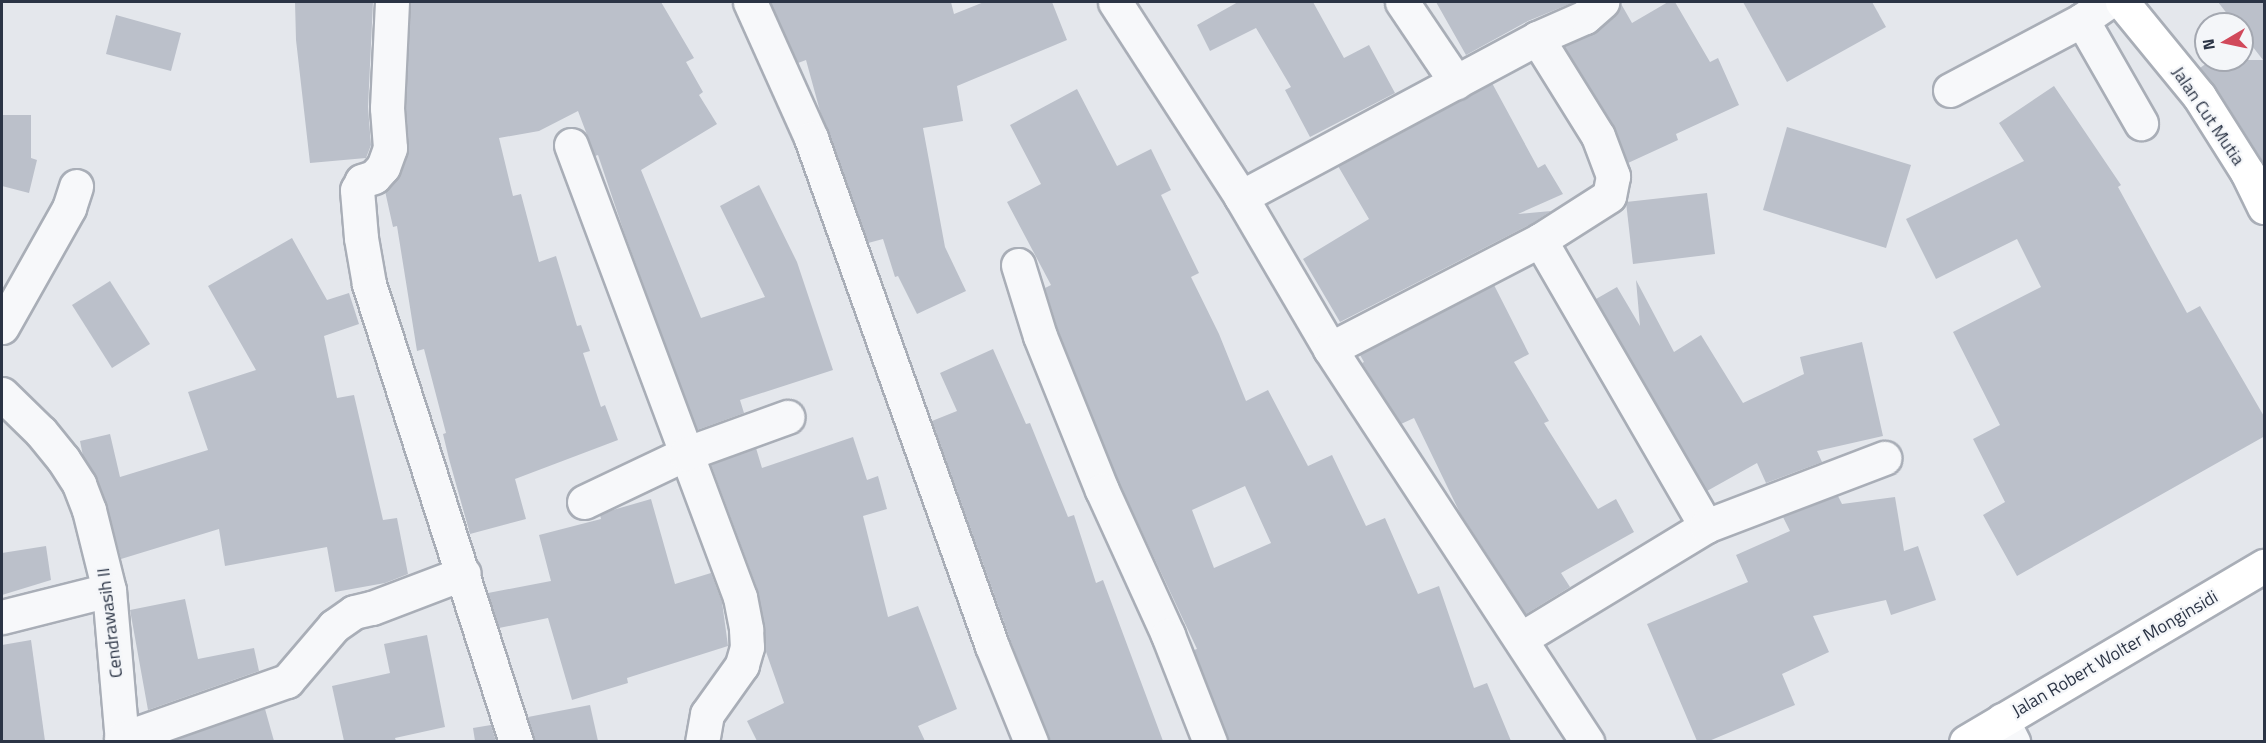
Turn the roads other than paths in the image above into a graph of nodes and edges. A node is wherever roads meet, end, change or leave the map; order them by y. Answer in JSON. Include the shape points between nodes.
{"nodes":[{"id":1,"x":392,"y":2,"type":"edge"},
{"id":2,"x":750,"y":2,"type":"edge"},
{"id":3,"x":1115,"y":2,"type":"edge"},
{"id":4,"x":1402,"y":2,"type":"edge"},
{"id":5,"x":1602,"y":2,"type":"edge"},
{"id":6,"x":2108,"y":2,"type":"edge"},
{"id":7,"x":2122,"y":2,"type":"edge"},
{"id":8,"x":2082,"y":20,"type":"junction"},
{"id":9,"x":1537,"y":38,"type":"junction"},
{"id":10,"x":1455,"y":82,"type":"junction"},
{"id":11,"x":1950,"y":90,"type":"dead end"},
{"id":12,"x":2141,"y":123,"type":"dead end"},
{"id":13,"x":571,"y":145,"type":"dead end"},
{"id":14,"x":76,"y":186,"type":"dead end"},
{"id":15,"x":1241,"y":197,"type":"junction"},
{"id":16,"x":2265,"y":207,"type":"edge"},
{"id":17,"x":1540,"y":240,"type":"junction"},
{"id":18,"x":1018,"y":265,"type":"dead end"},
{"id":19,"x":2,"y":327,"type":"edge"},
{"id":20,"x":1330,"y":349,"type":"junction"},
{"id":21,"x":2,"y":394,"type":"edge"},
{"id":22,"x":787,"y":417,"type":"dead end"},
{"id":23,"x":685,"y":454,"type":"junction"},
{"id":24,"x":1884,"y":458,"type":"dead end"},
{"id":25,"x":584,"y":502,"type":"dead end"},
{"id":26,"x":1706,"y":526,"type":"junction"},
{"id":27,"x":2265,"y":566,"type":"edge"},
{"id":28,"x":464,"y":573,"type":"junction"},
{"id":29,"x":109,"y":590,"type":"junction"},
{"id":30,"x":2,"y":617,"type":"edge"},
{"id":31,"x":1522,"y":638,"type":"junction"},
{"id":32,"x":2008,"y":731,"type":"edge"},
{"id":33,"x":122,"y":740,"type":"edge"},
{"id":34,"x":516,"y":741,"type":"edge"},
{"id":35,"x":702,"y":741,"type":"edge"},
{"id":36,"x":1031,"y":741,"type":"edge"},
{"id":37,"x":1210,"y":741,"type":"edge"},
{"id":38,"x":1587,"y":741,"type":"edge"},
{"id":39,"x":1966,"y":741,"type":"edge"}],
"edges":[{"from":1,"to":28,"type":"street","via":[[387,108],[390,148],[383,167],[357,190],[362,238],[369,284]]},
{"from":2,"to":36,"type":"street","via":[[811,138],[992,646]]},
{"from":3,"to":15,"type":"street"},
{"from":4,"to":10,"type":"street"},
{"from":5,"to":9,"type":"street","via":[[1586,17]]},
{"from":6,"to":8,"type":"street"},
{"from":7,"to":16,"type":"main road","name":"Jalan Cut Mutia","via":[[2199,96]]},
{"from":8,"to":11,"type":"street"},
{"from":8,"to":12,"type":"street"},
{"from":9,"to":10,"type":"street"},
{"from":9,"to":17,"type":"street","via":[[1598,136],[1613,176],[1609,196]]},
{"from":10,"to":15,"type":"street"},
{"from":13,"to":23,"type":"street"},
{"from":14,"to":19,"type":"street","via":[[69,208]]},
{"from":15,"to":20,"type":"street"},
{"from":17,"to":20,"type":"street"},
{"from":17,"to":26,"type":"street"},
{"from":18,"to":37,"type":"street","via":[[1040,336],[1102,490],[1168,634]]},
{"from":20,"to":31,"type":"street"},
{"from":21,"to":29,"type":"street","name":"Cendrawasih II","via":[[41,432],[79,484]]},
{"from":22,"to":23,"type":"street"},
{"from":23,"to":25,"type":"street"},
{"from":23,"to":35,"type":"street","via":[[740,597],[746,629],[742,665],[707,714]]},
{"from":24,"to":26,"type":"street"},
{"from":26,"to":31,"type":"street"},
{"from":27,"to":32,"type":"main road","name":"Jalan Robert Wolter Monginsidi"},
{"from":28,"to":33,"type":"street","via":[[354,612],[334,626],[287,681]]},
{"from":28,"to":34,"type":"street"},
{"from":29,"to":30,"type":"street"},
{"from":29,"to":33,"type":"street","name":"Cendrawasih II"},
{"from":31,"to":38,"type":"street"},
{"from":32,"to":39,"type":"main road","name":"Jalan Robert Wolter Monginsidi"}]}
